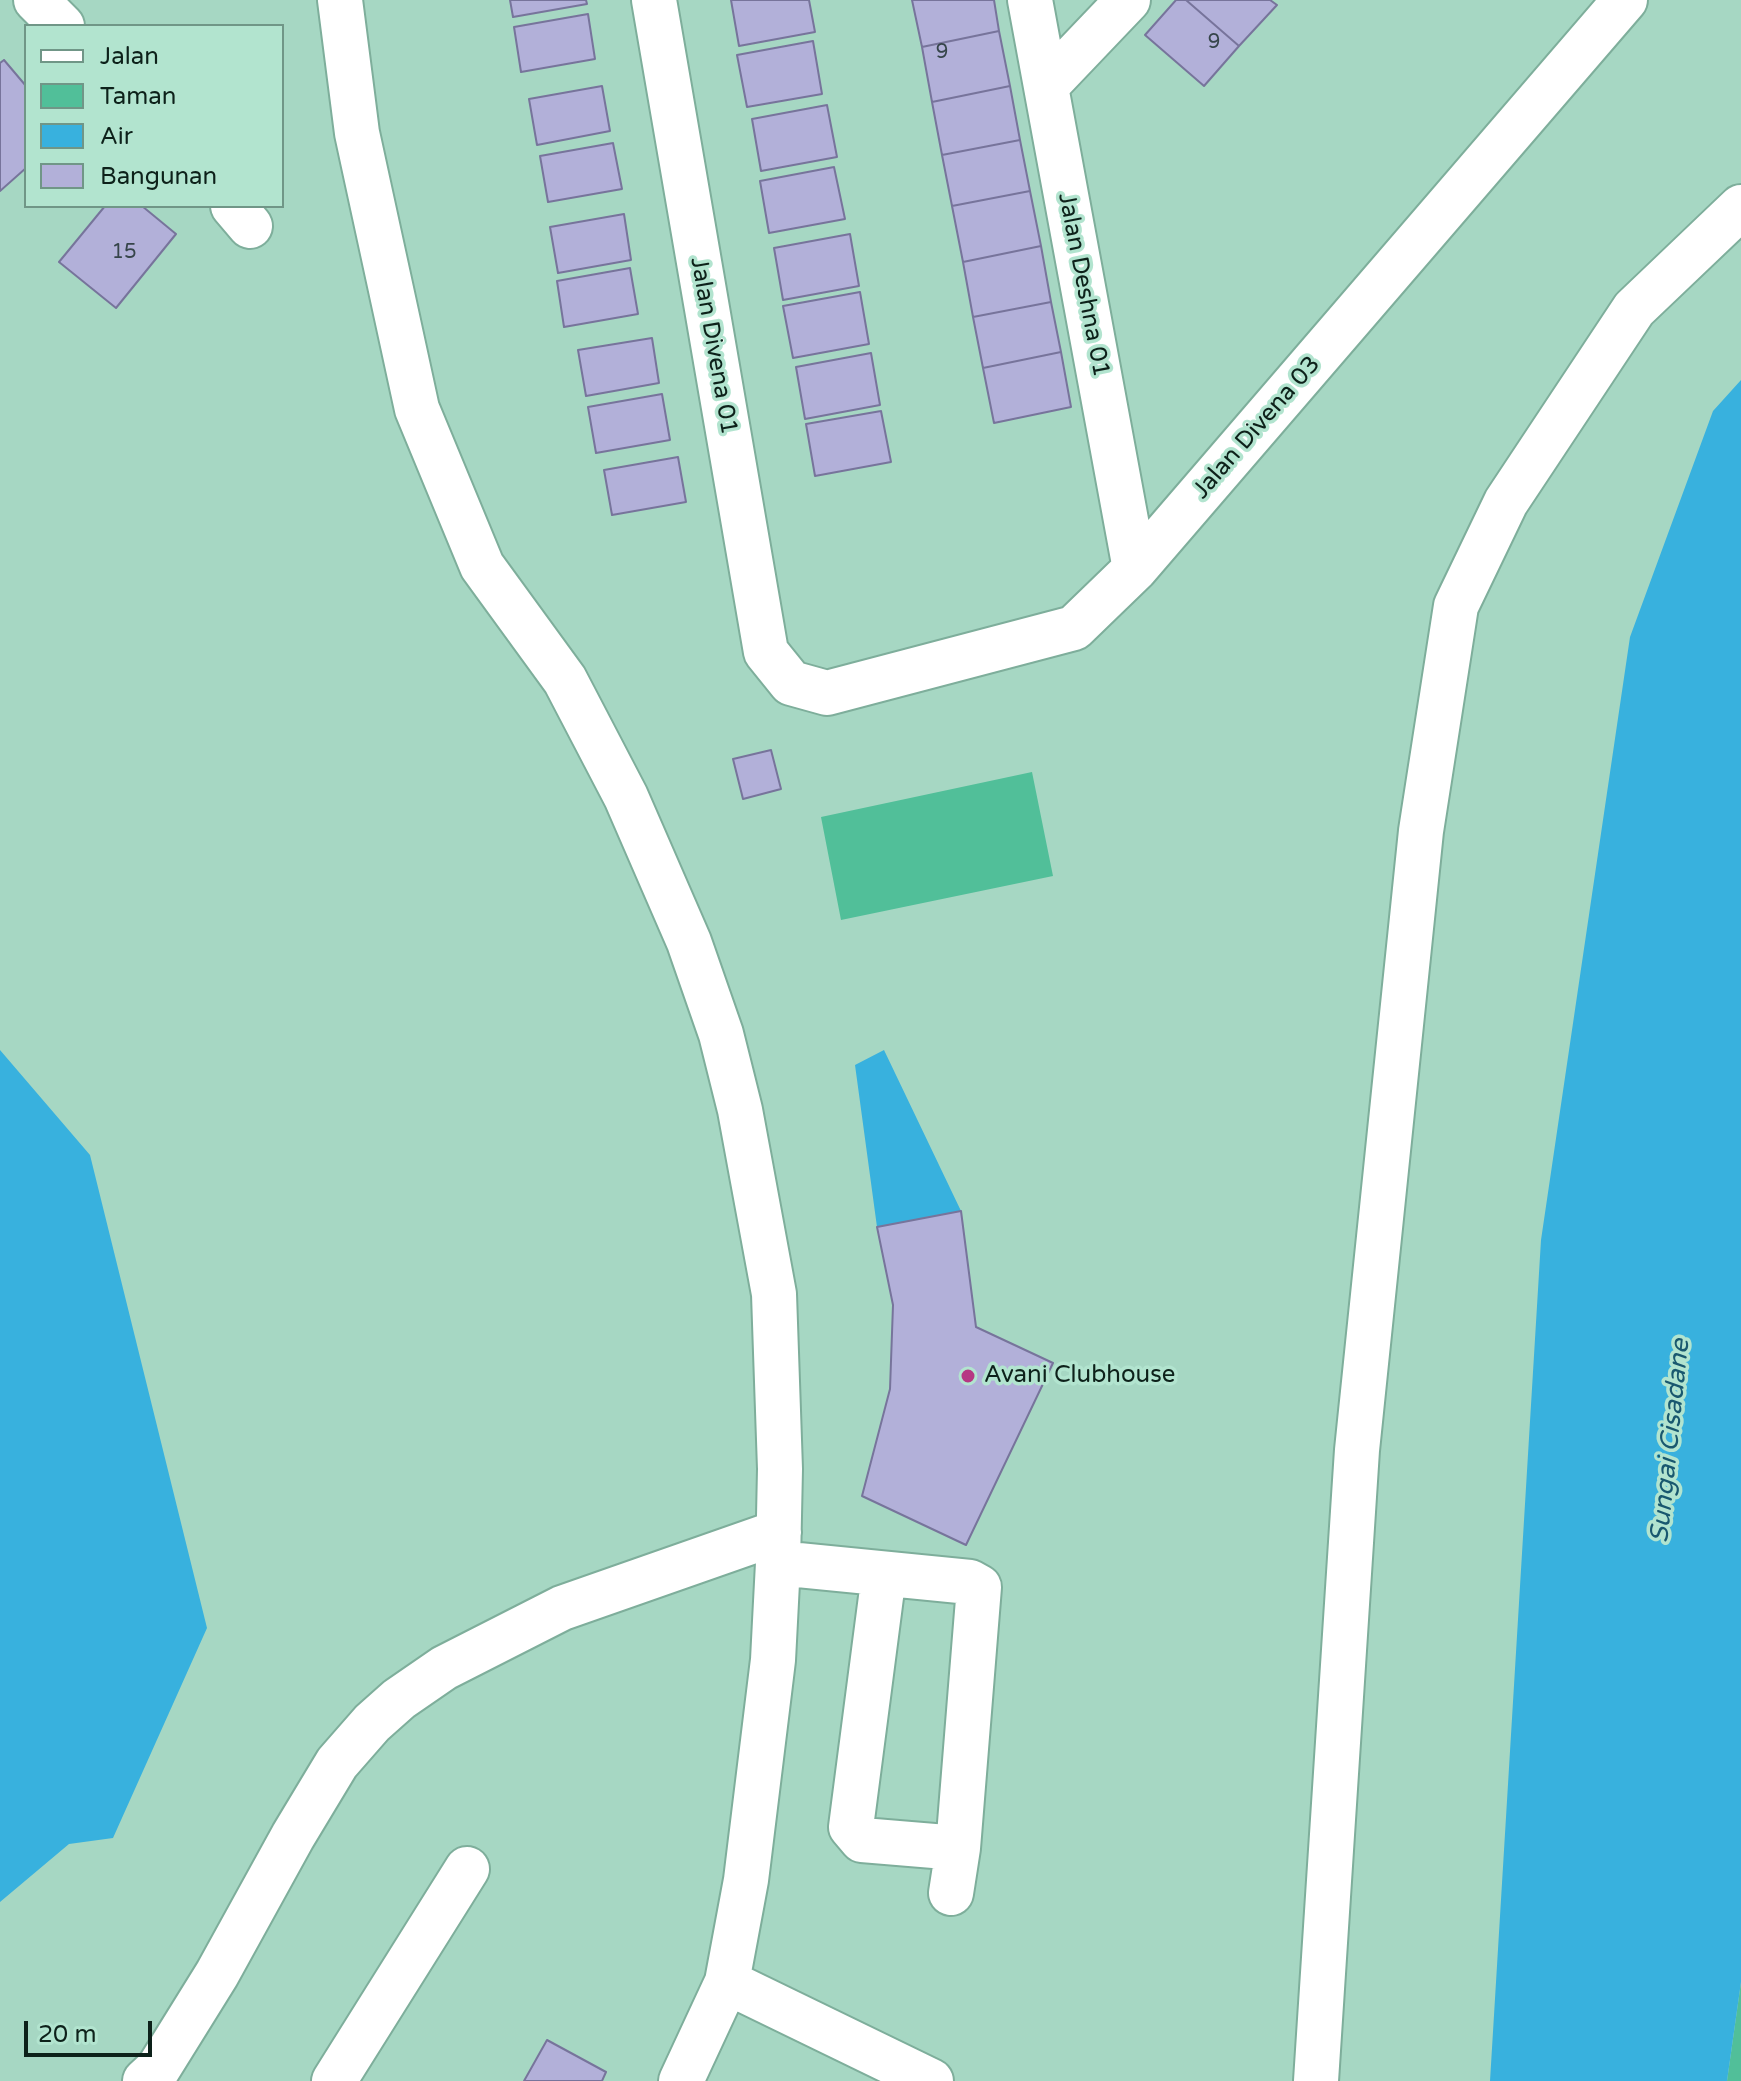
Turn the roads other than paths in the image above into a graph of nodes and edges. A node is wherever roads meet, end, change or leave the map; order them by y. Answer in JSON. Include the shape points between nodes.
{"nodes":[{"id":1,"x":36,"y":0,"type":"edge"},
{"id":2,"x":340,"y":0,"type":"edge"},
{"id":3,"x":654,"y":0,"type":"edge"},
{"id":4,"x":1030,"y":0,"type":"edge"},
{"id":5,"x":1128,"y":0,"type":"edge"},
{"id":6,"x":1625,"y":0,"type":"edge"},
{"id":7,"x":60,"y":24,"type":"edge"},
{"id":8,"x":1046,"y":86,"type":"junction"},
{"id":9,"x":1741,"y":207,"type":"edge"},
{"id":10,"x":1135,"y":569,"type":"junction"},
{"id":11,"x":791,"y":683,"type":"joint"},
{"id":12,"x":779,"y":1548,"type":"junction"},
{"id":13,"x":884,"y":1574,"type":"junction"},
{"id":14,"x":958,"y":1848,"type":"junction"},
{"id":15,"x":467,"y":1869,"type":"dead end"},
{"id":16,"x":951,"y":1893,"type":"dead end"},
{"id":17,"x":727,"y":1982,"type":"junction"},
{"id":18,"x":145,"y":2081,"type":"edge"},
{"id":19,"x":334,"y":2081,"type":"edge"},
{"id":20,"x":681,"y":2081,"type":"edge"},
{"id":21,"x":931,"y":2081,"type":"edge"},
{"id":22,"x":1316,"y":2081,"type":"edge"}],
"edges":[{"from":1,"to":7,"type":"street"},
{"from":2,"to":12,"type":"street","via":[[357,133],[417,409],[482,566],[565,680],[626,797],[689,942],[721,1034],[774,1294]]},
{"from":3,"to":11,"type":"street","name":"Jalan Divena 01","via":[[766,652]]},
{"from":4,"to":8,"type":"street","name":"Jalan Deshna 01"},
{"from":5,"to":8,"type":"street"},
{"from":6,"to":10,"type":"street","name":"Jalan Divena 03"},
{"from":8,"to":10,"type":"street","name":"Jalan Deshna 01"},
{"from":9,"to":22,"type":"street","via":[[1634,309],[1506,502],[1456,606],[1421,831],[1357,1450]]},
{"from":10,"to":11,"type":"street","name":"Jalan Divena 03","via":[[1074,628],[827,693]]},
{"from":12,"to":13,"type":"street"},
{"from":12,"to":17,"type":"street","via":[[773,1660],[746,1880]]},
{"from":12,"to":18,"type":"street","via":[[562,1608],[444,1668],[399,1699],[337,1763],[217,1974],[158,2069]]},
{"from":13,"to":14,"type":"street","via":[[970,1582],[981,1592]]},
{"from":13,"to":14,"type":"street","via":[[851,1827],[862,1840]]},
{"from":14,"to":16,"type":"street"},
{"from":15,"to":19,"type":"street"},
{"from":17,"to":20,"type":"street"},
{"from":17,"to":21,"type":"street"}]}
